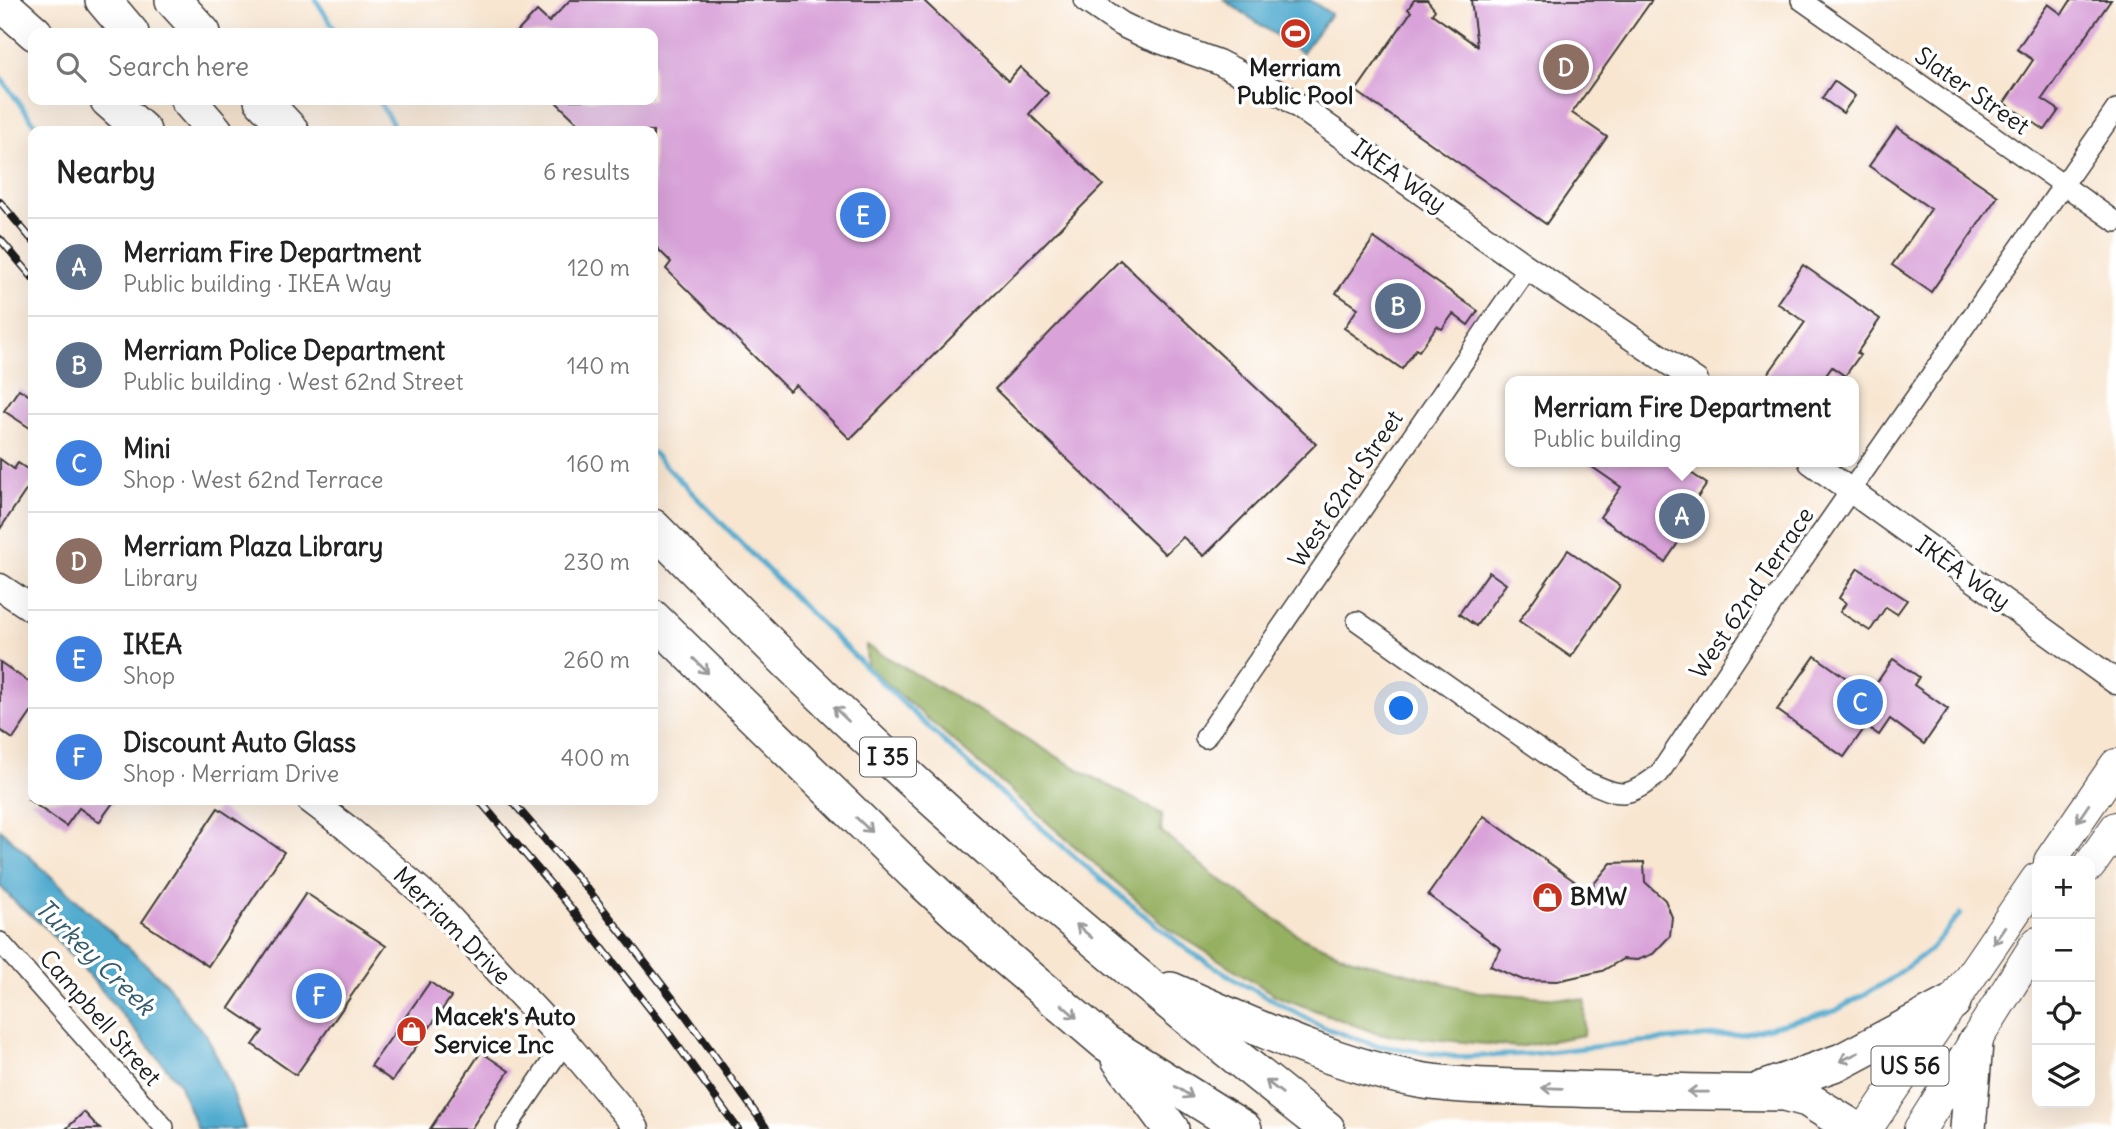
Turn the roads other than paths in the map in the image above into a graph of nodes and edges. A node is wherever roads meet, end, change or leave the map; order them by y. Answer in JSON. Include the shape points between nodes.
{"nodes":[{"id":1,"x":103,"y":0,"type":"edge"},
{"id":2,"x":173,"y":0,"type":"edge"},
{"id":3,"x":1086,"y":0,"type":"edge"},
{"id":4,"x":1801,"y":0,"type":"edge"},
{"id":5,"x":0,"y":2,"type":"edge"},
{"id":6,"x":29,"y":28,"type":"edge"},
{"id":7,"x":127,"y":28,"type":"edge"},
{"id":8,"x":198,"y":28,"type":"edge"},
{"id":9,"x":114,"y":105,"type":"edge"},
{"id":10,"x":192,"y":105,"type":"edge"},
{"id":11,"x":267,"y":105,"type":"edge"},
{"id":12,"x":2116,"y":109,"type":"edge"},
{"id":13,"x":137,"y":126,"type":"edge"},
{"id":14,"x":211,"y":126,"type":"edge"},
{"id":15,"x":286,"y":126,"type":"edge"},
{"id":16,"x":2063,"y":185,"type":"junction"},
{"id":17,"x":2116,"y":222,"type":"edge"},
{"id":18,"x":1528,"y":268,"type":"junction"},
{"id":19,"x":1689,"y":376,"type":"edge"},
{"id":20,"x":1818,"y":467,"type":"edge"},
{"id":21,"x":1851,"y":492,"type":"junction"},
{"id":22,"x":658,"y":532,"type":"edge"},
{"id":23,"x":0,"y":587,"type":"edge"},
{"id":24,"x":28,"y":606,"type":"edge"},
{"id":25,"x":1357,"y":621,"type":"dead end"},
{"id":26,"x":658,"y":623,"type":"edge"},
{"id":27,"x":2116,"y":682,"type":"edge"},
{"id":28,"x":1205,"y":738,"type":"dead end"},
{"id":29,"x":2116,"y":765,"type":"edge"},
{"id":30,"x":317,"y":805,"type":"edge"},
{"id":31,"x":2116,"y":828,"type":"edge"},
{"id":32,"x":2053,"y":856,"type":"edge"},
{"id":33,"x":2095,"y":858,"type":"edge"},
{"id":34,"x":2032,"y":886,"type":"edge"},
{"id":35,"x":0,"y":942,"type":"edge"},
{"id":36,"x":2032,"y":951,"type":"edge"},
{"id":37,"x":1136,"y":975,"type":"junction"},
{"id":38,"x":1952,"y":1002,"type":"junction"},
{"id":39,"x":565,"y":1042,"type":"junction"},
{"id":40,"x":1106,"y":1042,"type":"junction"},
{"id":41,"x":1975,"y":1043,"type":"junction"},
{"id":42,"x":1752,"y":1092,"type":"junction"},
{"id":43,"x":164,"y":1127,"type":"edge"},
{"id":44,"x":506,"y":1129,"type":"edge"},
{"id":45,"x":636,"y":1129,"type":"edge"},
{"id":46,"x":1171,"y":1129,"type":"edge"},
{"id":47,"x":1244,"y":1129,"type":"edge"},
{"id":48,"x":1327,"y":1129,"type":"edge"},
{"id":49,"x":1855,"y":1129,"type":"edge"},
{"id":50,"x":1867,"y":1129,"type":"edge"},
{"id":51,"x":1920,"y":1129,"type":"edge"},
{"id":52,"x":1968,"y":1129,"type":"edge"}],
"edges":[{"from":1,"to":7,"type":"highway"},
{"from":2,"to":8,"type":"highway"},
{"from":3,"to":18,"type":"street","name":"IKEA Way","via":[[1121,24],[1219,62],[1286,97]]},
{"from":4,"to":16,"type":"street","name":"Slater Street"},
{"from":5,"to":6,"type":"highway"},
{"from":9,"to":13,"type":"highway"},
{"from":10,"to":14,"type":"highway"},
{"from":11,"to":15,"type":"highway"},
{"from":12,"to":16,"type":"street","name":"West 62nd Terrace"},
{"from":16,"to":17,"type":"street","name":"Slater Street"},
{"from":16,"to":21,"type":"street","name":"West 62nd Terrace"},
{"from":18,"to":19,"type":"street","name":"IKEA Way"},
{"from":18,"to":28,"type":"street","name":"West 62nd Street"},
{"from":20,"to":21,"type":"street","name":"IKEA Way"},
{"from":21,"to":25,"type":"street","name":"West 62nd Terrace","via":[[1659,774],[1639,789],[1619,794],[1581,779]]},
{"from":21,"to":27,"type":"street","name":"IKEA Way"},
{"from":37,"to":22,"type":"highway","number":"I 35","one_way":true,"via":[[944,809]]},
{"from":23,"to":24,"type":"main road"},
{"from":26,"to":40,"type":"highway","number":"I 35","one_way":true,"via":[[915,874]]},
{"from":29,"to":32,"type":"highway","one_way":true},
{"from":30,"to":39,"type":"main road","name":"Merriam Drive","via":[[436,904]]},
{"from":31,"to":33,"type":"highway"},
{"from":34,"to":38,"type":"highway","number":"US 56","one_way":true},
{"from":35,"to":43,"type":"street","name":"Campbell Street"},
{"from":36,"to":41,"type":"highway","number":"US 56"},
{"from":42,"to":37,"type":"highway","one_way":true,"via":[[1620,1091],[1421,1080],[1302,1046]]},
{"from":48,"to":37,"type":"highway","number":"I 35","one_way":true},
{"from":38,"to":42,"type":"highway","one_way":true,"via":[[1842,1060]]},
{"from":38,"to":50,"type":"highway","number":"US 56"},
{"from":39,"to":44,"type":"street"},
{"from":39,"to":45,"type":"main road","name":"Merriam Drive"},
{"from":40,"to":46,"type":"highway"},
{"from":40,"to":47,"type":"highway","number":"I 35","one_way":true},
{"from":41,"to":51,"type":"highway"},
{"from":41,"to":52,"type":"highway","number":"US 56"},
{"from":42,"to":49,"type":"highway","via":[[1807,1099]]}]}
